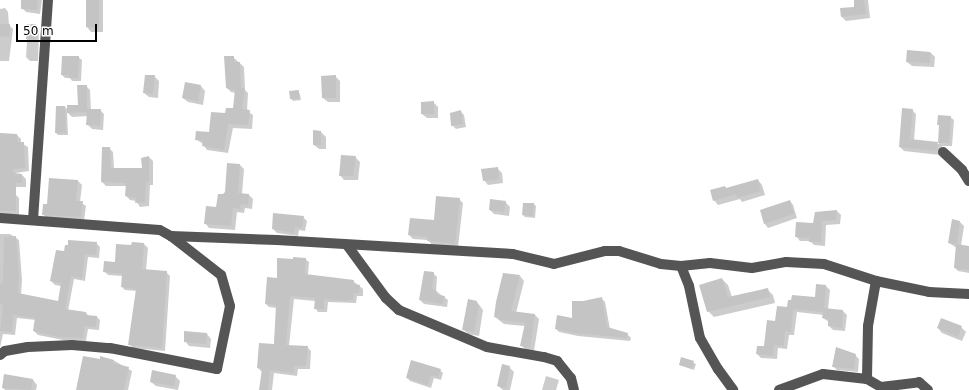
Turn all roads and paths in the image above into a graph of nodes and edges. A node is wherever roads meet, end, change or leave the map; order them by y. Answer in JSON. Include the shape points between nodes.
{"nodes":[{"id":1,"x":48,"y":0,"type":"edge"},
{"id":2,"x":943,"y":152,"type":"dead end"},
{"id":3,"x":969,"y":181,"type":"edge"},
{"id":4,"x":0,"y":218,"type":"edge"},
{"id":5,"x":33,"y":220,"type":"junction"},
{"id":6,"x":171,"y":236,"type":"junction"},
{"id":7,"x":347,"y":246,"type":"junction"},
{"id":8,"x":681,"y":266,"type":"junction"},
{"id":9,"x":876,"y":281,"type":"junction"},
{"id":10,"x":969,"y":294,"type":"edge"},
{"id":11,"x":0,"y":355,"type":"edge"},
{"id":12,"x":867,"y":379,"type":"junction"},
{"id":13,"x":574,"y":390,"type":"edge"},
{"id":14,"x":733,"y":390,"type":"edge"},
{"id":15,"x":778,"y":390,"type":"edge"},
{"id":16,"x":928,"y":390,"type":"edge"}],
"edges":[{"from":1,"to":5,"type":"street"},
{"from":2,"to":3,"type":"street","via":[[962,170]]},
{"from":4,"to":5,"type":"street"},
{"from":5,"to":6,"type":"street","via":[[160,230]]},
{"from":6,"to":7,"type":"street","via":[[277,240]]},
{"from":6,"to":11,"type":"street","via":[[221,275],[230,306],[217,369],[110,348],[72,345],[28,347],[5,351]]},
{"from":7,"to":8,"type":"street","via":[[513,254],[554,264],[605,250],[619,250],[661,264]]},
{"from":7,"to":13,"type":"street","via":[[386,298],[400,310],[487,347],[544,357],[557,362],[570,378]]},
{"from":8,"to":9,"type":"street","via":[[710,263],[752,268],[786,262],[824,264]]},
{"from":8,"to":14,"type":"street","via":[[689,286],[700,338]]},
{"from":9,"to":10,"type":"street","via":[[929,292]]},
{"from":9,"to":12,"type":"street","via":[[868,326]]},
{"from":12,"to":15,"type":"street","via":[[823,374]]},
{"from":12,"to":16,"type":"street","via":[[881,387],[919,382]]}]}
